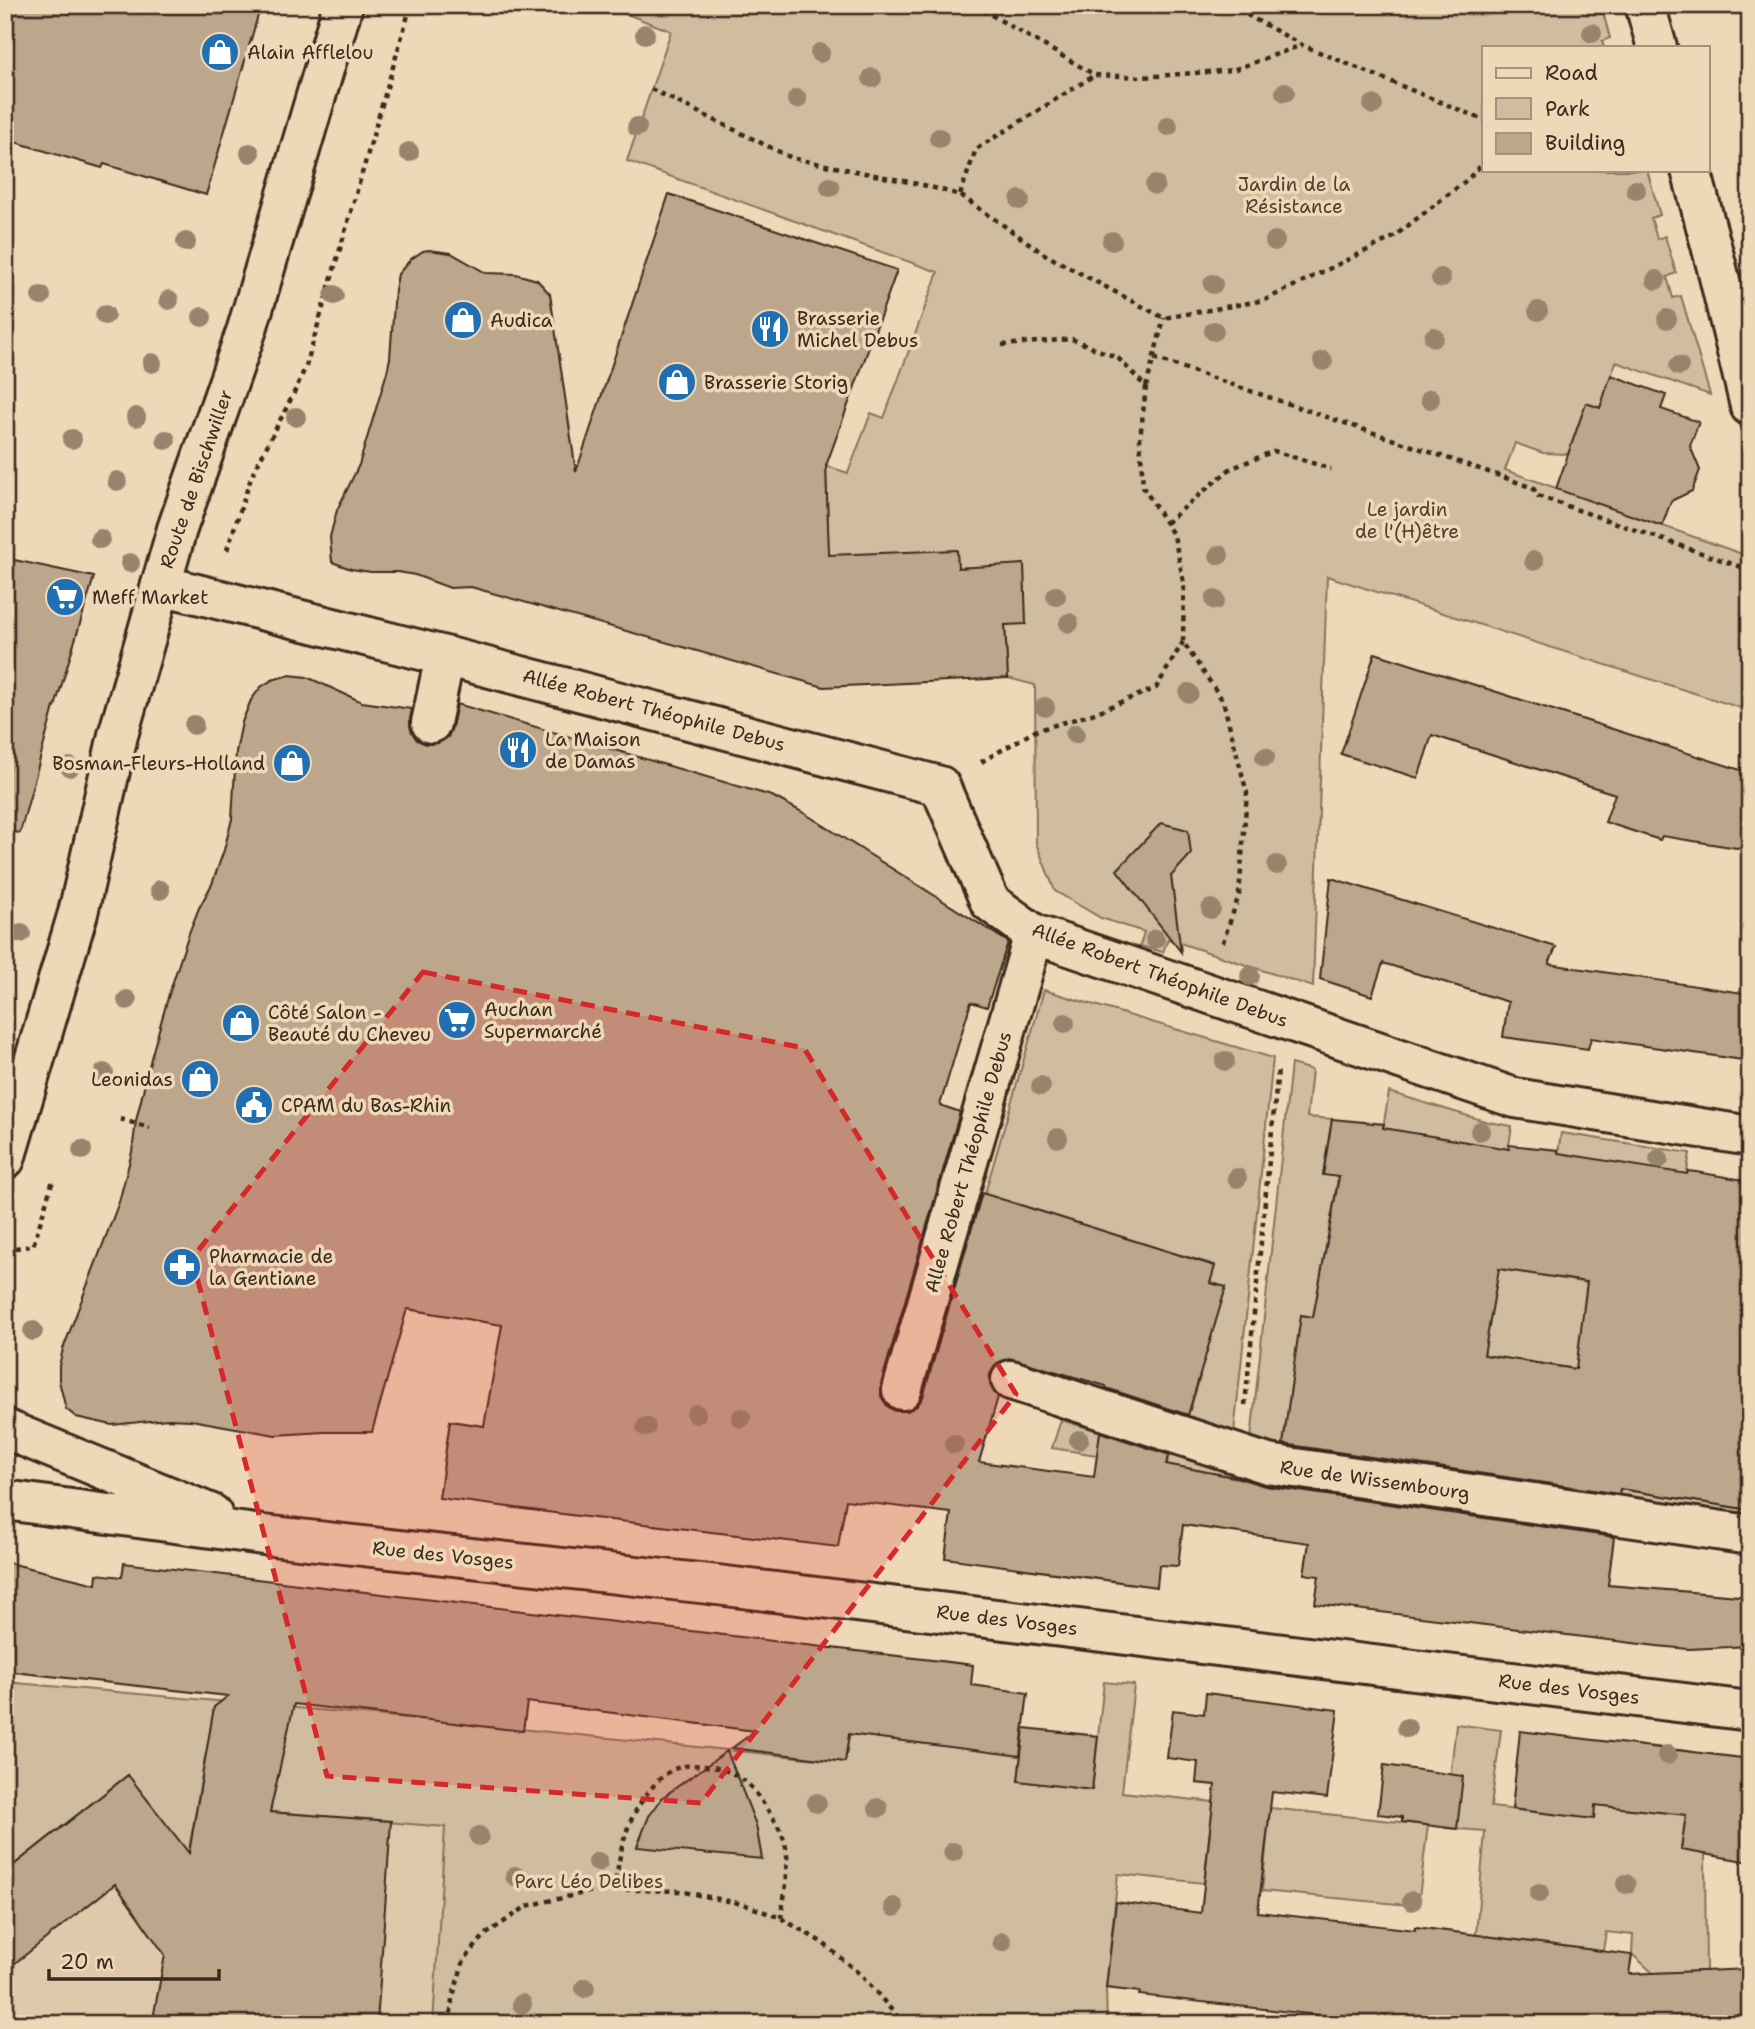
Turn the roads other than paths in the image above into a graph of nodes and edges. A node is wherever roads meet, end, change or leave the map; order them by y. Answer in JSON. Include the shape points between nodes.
{"nodes":[{"id":1,"x":343,"y":5,"type":"edge"},
{"id":2,"x":1645,"y":5,"type":"edge"},
{"id":3,"x":1657,"y":46,"type":"edge"},
{"id":4,"x":1692,"y":172,"type":"edge"},
{"id":5,"x":1750,"y":406,"type":"edge"},
{"id":6,"x":161,"y":585,"type":"junction"},
{"id":7,"x":445,"y":656,"type":"junction"},
{"id":8,"x":431,"y":723,"type":"dead end"},
{"id":9,"x":1034,"y":934,"type":"junction"},
{"id":10,"x":1750,"y":1136,"type":"edge"},
{"id":11,"x":5,"y":1158,"type":"edge"},
{"id":12,"x":1011,"y":1380,"type":"dead end"},
{"id":13,"x":902,"y":1390,"type":"dead end"},
{"id":14,"x":5,"y":1430,"type":"edge"},
{"id":15,"x":5,"y":1500,"type":"edge"},
{"id":16,"x":263,"y":1535,"type":"junction"},
{"id":17,"x":1750,"y":1535,"type":"edge"},
{"id":18,"x":1750,"y":1711,"type":"edge"}],
"edges":[{"from":1,"to":6,"type":"street","name":"Route de Bischwiller","via":[[247,329]]},
{"from":2,"to":3,"type":"street"},
{"from":4,"to":5,"type":"street"},
{"from":6,"to":7,"type":"street","name":"Allée Robert Théophile Debus"},
{"from":6,"to":11,"type":"street","name":"Route de Bischwiller","via":[[118,734],[78,913]]},
{"from":7,"to":8,"type":"street"},
{"from":7,"to":9,"type":"street","name":"Allée Robert Théophile Debus","via":[[940,786],[990,902]]},
{"from":9,"to":10,"type":"street","name":"Allée Robert Théophile Debus","via":[[1515,1098]]},
{"from":9,"to":13,"type":"street","name":"Allee Robert Théophile Debus"},
{"from":12,"to":17,"type":"street","name":"Rue de Wissembourg","via":[[1268,1464]]},
{"from":14,"to":16,"type":"street","name":"Rue des Vosges"},
{"from":15,"to":16,"type":"street","name":"Rue des Vosges"},
{"from":16,"to":18,"type":"street","name":"Rue des Vosges","via":[[709,1584]]}]}
